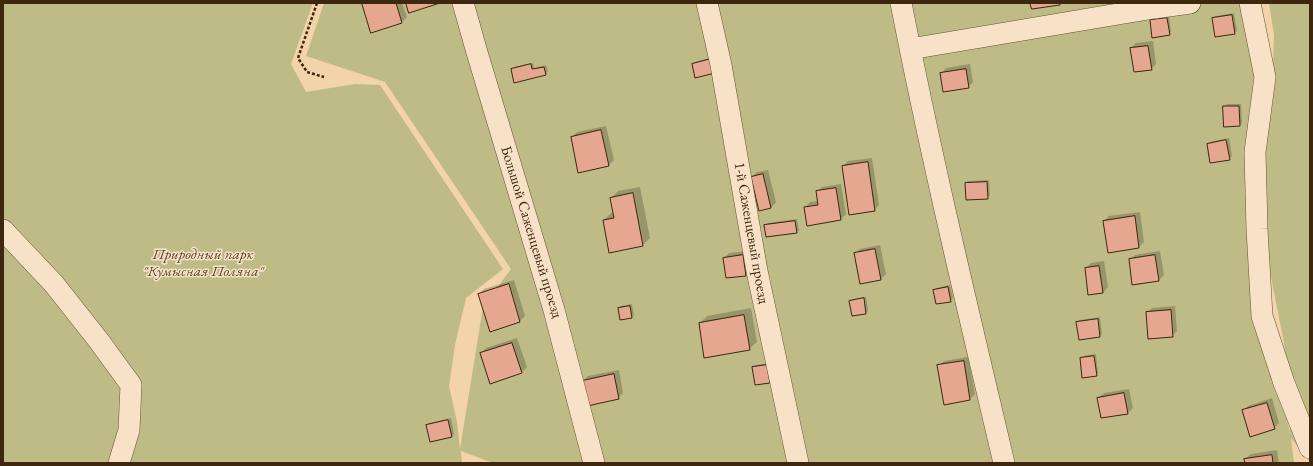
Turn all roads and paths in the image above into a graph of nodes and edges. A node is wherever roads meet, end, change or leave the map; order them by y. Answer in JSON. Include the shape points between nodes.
{"nodes":[{"id":1,"x":318,"y":3,"type":"edge"},
{"id":2,"x":463,"y":3,"type":"edge"},
{"id":3,"x":707,"y":3,"type":"edge"},
{"id":4,"x":901,"y":3,"type":"edge"},
{"id":5,"x":1190,"y":3,"type":"edge"},
{"id":6,"x":1250,"y":3,"type":"edge"},
{"id":7,"x":910,"y":49,"type":"junction"},
{"id":8,"x":324,"y":77,"type":"dead end"},
{"id":9,"x":3,"y":230,"type":"edge"},
{"id":10,"x":1310,"y":448,"type":"edge"},
{"id":11,"x":119,"y":463,"type":"edge"},
{"id":12,"x":594,"y":463,"type":"edge"},
{"id":13,"x":798,"y":463,"type":"edge"},
{"id":14,"x":1004,"y":463,"type":"edge"}],
"edges":[{"from":1,"to":8,"type":"path","via":[[298,58],[307,72]]},
{"from":2,"to":12,"type":"lane","name":"Большой Саженцевый проезд","via":[[554,310]]},
{"from":3,"to":13,"type":"lane","name":"1-й Саженцевый проезд","via":[[722,72],[756,270]]},
{"from":4,"to":7,"type":"lane"},
{"from":5,"to":7,"type":"lane"},
{"from":6,"to":10,"type":"lane","via":[[1265,77],[1255,152],[1262,316],[1284,383]]},
{"from":7,"to":14,"type":"lane"},
{"from":9,"to":11,"type":"lane","via":[[54,284],[131,385],[129,430]]}]}
